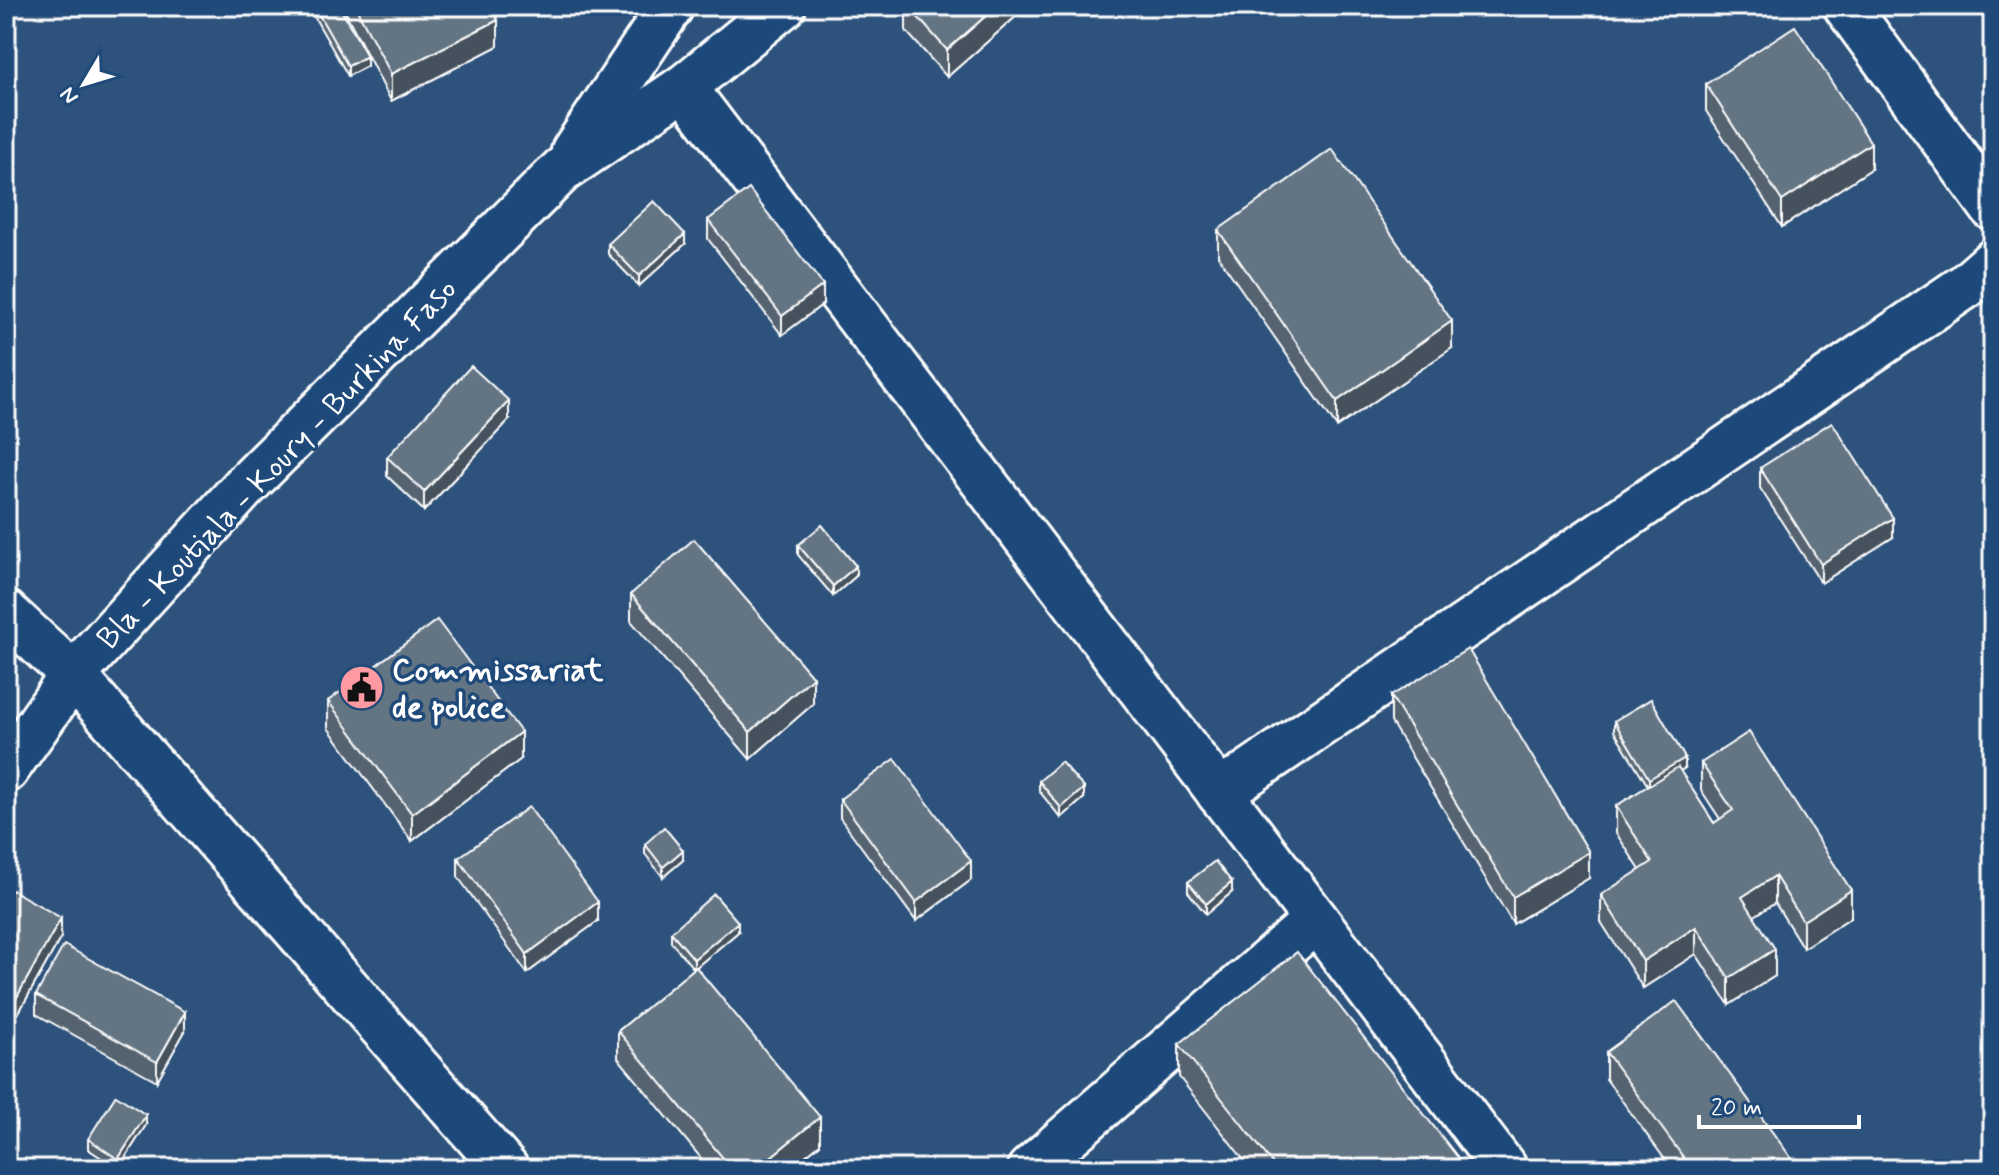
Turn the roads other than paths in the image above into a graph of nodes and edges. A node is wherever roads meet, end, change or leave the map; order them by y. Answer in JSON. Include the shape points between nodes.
{"nodes":[{"id":1,"x":671,"y":6,"type":"edge"},
{"id":2,"x":783,"y":6,"type":"edge"},
{"id":3,"x":1846,"y":6,"type":"edge"},
{"id":4,"x":684,"y":87,"type":"junction"},
{"id":5,"x":562,"y":170,"type":"junction"},
{"id":6,"x":1993,"y":208,"type":"edge"},
{"id":7,"x":1993,"y":262,"type":"edge"},
{"id":8,"x":6,"y":613,"type":"edge"},
{"id":9,"x":73,"y":675,"type":"junction"},
{"id":10,"x":6,"y":770,"type":"edge"},
{"id":11,"x":1219,"y":793,"type":"junction"},
{"id":12,"x":1316,"y":920,"type":"junction"},
{"id":13,"x":506,"y":1169,"type":"edge"},
{"id":14,"x":1030,"y":1169,"type":"edge"},
{"id":15,"x":1505,"y":1169,"type":"edge"}],
"edges":[{"from":1,"to":5,"type":"street"},
{"from":2,"to":4,"type":"street"},
{"from":3,"to":6,"type":"street"},
{"from":4,"to":5,"type":"street"},
{"from":4,"to":11,"type":"street"},
{"from":5,"to":9,"type":"street","name":"Bla - Koutiala - Koury - Burkina Faso","via":[[244,487]]},
{"from":7,"to":11,"type":"street","via":[[1967,285]]},
{"from":8,"to":9,"type":"street"},
{"from":9,"to":10,"type":"street","name":"Bla - Koutiala - Koury - Burkina Faso"},
{"from":9,"to":13,"type":"street"},
{"from":11,"to":12,"type":"street"},
{"from":12,"to":14,"type":"street"},
{"from":12,"to":15,"type":"street"}]}
